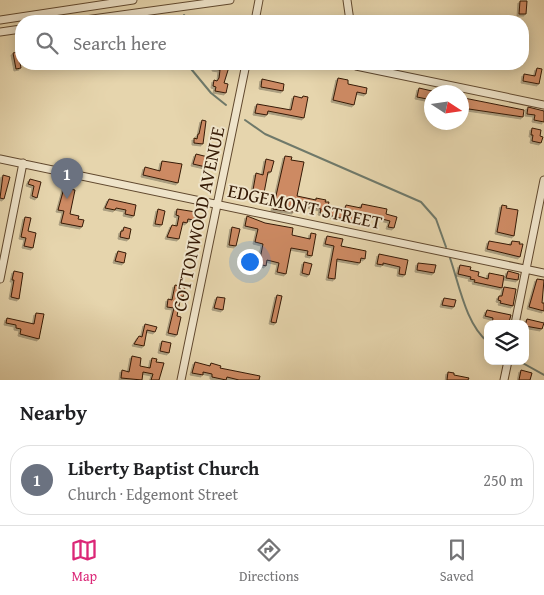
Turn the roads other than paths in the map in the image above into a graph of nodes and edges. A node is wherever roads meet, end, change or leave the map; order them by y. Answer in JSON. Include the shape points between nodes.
{"nodes":[{"id":1,"x":133,"y":0,"type":"edge"},
{"id":2,"x":230,"y":0,"type":"edge"},
{"id":3,"x":259,"y":0,"type":"edge"},
{"id":4,"x":347,"y":0,"type":"edge"},
{"id":5,"x":26,"y":15,"type":"edge"},
{"id":6,"x":121,"y":15,"type":"edge"},
{"id":7,"x":256,"y":15,"type":"edge"},
{"id":8,"x":349,"y":15,"type":"edge"},
{"id":9,"x":15,"y":17,"type":"edge"},
{"id":10,"x":0,"y":20,"type":"edge"},
{"id":11,"x":15,"y":30,"type":"edge"},
{"id":12,"x":0,"y":32,"type":"edge"},
{"id":13,"x":245,"y":70,"type":"edge"},
{"id":14,"x":375,"y":70,"type":"edge"},
{"id":15,"x":544,"y":105,"type":"edge"},
{"id":16,"x":0,"y":159,"type":"edge"},
{"id":17,"x":23,"y":164,"type":"junction"},
{"id":18,"x":544,"y":180,"type":"edge"},
{"id":19,"x":217,"y":204,"type":"junction"},
{"id":20,"x":526,"y":269,"type":"junction"},
{"id":21,"x":544,"y":273,"type":"edge"},
{"id":22,"x":0,"y":279,"type":"edge"},
{"id":23,"x":516,"y":320,"type":"edge"},
{"id":24,"x":507,"y":365,"type":"edge"},
{"id":25,"x":181,"y":380,"type":"edge"},
{"id":26,"x":504,"y":380,"type":"edge"}],
"edges":[{"from":1,"to":5,"type":"street"},
{"from":2,"to":6,"type":"street"},
{"from":3,"to":7,"type":"street"},
{"from":4,"to":8,"type":"street"},
{"from":9,"to":10,"type":"street"},
{"from":11,"to":12,"type":"street"},
{"from":13,"to":19,"type":"street","name":"COTTONWOOD AVENUE"},
{"from":14,"to":15,"type":"street"},
{"from":16,"to":17,"type":"street","name":"EDGEMONT STREET"},
{"from":17,"to":19,"type":"street","name":"EDGEMONT STREET"},
{"from":17,"to":22,"type":"street"},
{"from":18,"to":20,"type":"street"},
{"from":19,"to":20,"type":"street","name":"EDGEMONT STREET"},
{"from":19,"to":25,"type":"street","name":"COTTONWOOD AVENUE"},
{"from":20,"to":21,"type":"street","name":"EDGEMONT STREET"},
{"from":20,"to":23,"type":"street"},
{"from":24,"to":26,"type":"street"}]}
